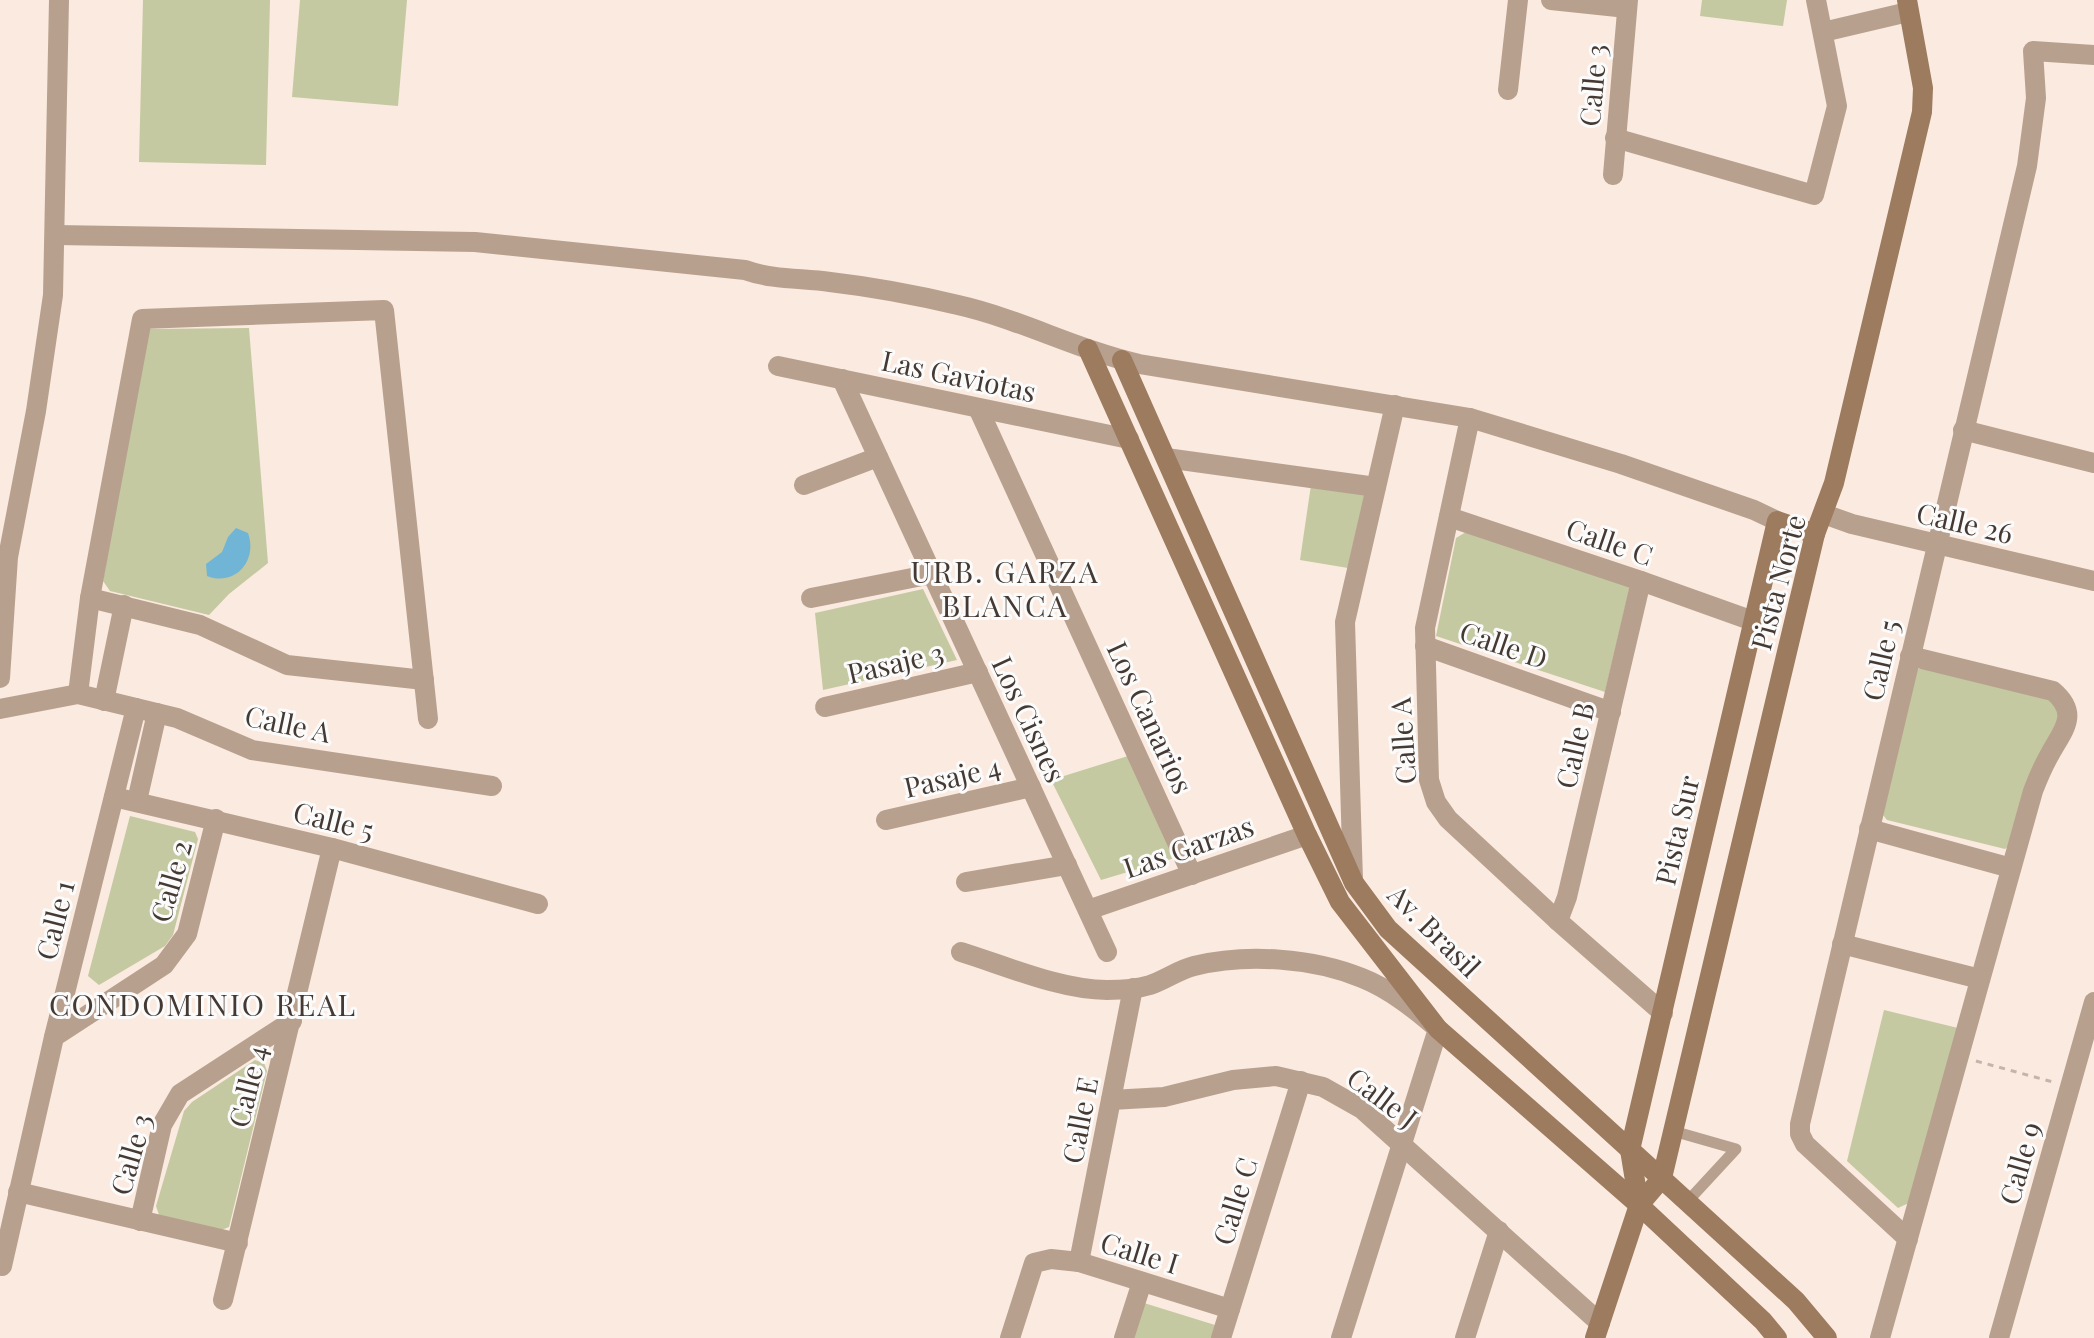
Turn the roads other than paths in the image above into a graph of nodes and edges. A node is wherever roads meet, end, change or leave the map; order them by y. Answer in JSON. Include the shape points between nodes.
{"nodes":[{"id":1,"x":59,"y":0,"type":"edge"},
{"id":2,"x":1518,"y":0,"type":"edge"},
{"id":3,"x":1551,"y":0,"type":"edge"},
{"id":4,"x":1816,"y":0,"type":"edge"},
{"id":5,"x":1628,"y":4,"type":"edge"},
{"id":6,"x":1908,"y":6,"type":"edge"},
{"id":7,"x":1823,"y":32,"type":"junction"},
{"id":8,"x":2094,"y":55,"type":"edge"},
{"id":9,"x":1508,"y":90,"type":"dead end"},
{"id":10,"x":1615,"y":138,"type":"junction"},
{"id":11,"x":1613,"y":175,"type":"dead end"},
{"id":12,"x":56,"y":235,"type":"junction"},
{"id":13,"x":1088,"y":349,"type":"junction"},
{"id":14,"x":1122,"y":360,"type":"junction"},
{"id":15,"x":778,"y":366,"type":"dead end"},
{"id":16,"x":842,"y":379,"type":"junction"},
{"id":17,"x":1395,"y":405,"type":"junction"},
{"id":18,"x":978,"y":408,"type":"junction"},
{"id":19,"x":1470,"y":418,"type":"junction"},
{"id":20,"x":1963,"y":430,"type":"junction"},
{"id":21,"x":1129,"y":439,"type":"junction"},
{"id":22,"x":878,"y":457,"type":"junction"},
{"id":23,"x":1166,"y":458,"type":"junction"},
{"id":24,"x":2094,"y":463,"type":"edge"},
{"id":25,"x":804,"y":485,"type":"dead end"},
{"id":26,"x":1376,"y":487,"type":"junction"},
{"id":27,"x":1824,"y":514,"type":"junction"},
{"id":28,"x":1449,"y":517,"type":"junction"},
{"id":29,"x":1777,"y":521,"type":"junction"},
{"id":30,"x":1815,"y":534,"type":"junction"},
{"id":31,"x":1936,"y":544,"type":"junction"},
{"id":32,"x":932,"y":574,"type":"junction"},
{"id":33,"x":1641,"y":581,"type":"junction"},
{"id":34,"x":2094,"y":581,"type":"edge"},
{"id":35,"x":90,"y":598,"type":"junction"},
{"id":36,"x":811,"y":598,"type":"dead end"},
{"id":37,"x":124,"y":605,"type":"junction"},
{"id":38,"x":1753,"y":621,"type":"junction"},
{"id":39,"x":1425,"y":646,"type":"junction"},
{"id":40,"x":1910,"y":656,"type":"junction"},
{"id":41,"x":978,"y":672,"type":"junction"},
{"id":42,"x":0,"y":678,"type":"edge"},
{"id":43,"x":424,"y":680,"type":"junction"},
{"id":44,"x":78,"y":694,"type":"junction"},
{"id":45,"x":104,"y":701,"type":"junction"},
{"id":46,"x":825,"y":707,"type":"dead end"},
{"id":47,"x":136,"y":708,"type":"junction"},
{"id":48,"x":0,"y":709,"type":"edge"},
{"id":49,"x":1611,"y":712,"type":"junction"},
{"id":50,"x":157,"y":713,"type":"junction"},
{"id":51,"x":428,"y":719,"type":"dead end"},
{"id":52,"x":492,"y":786,"type":"dead end"},
{"id":53,"x":1031,"y":787,"type":"junction"},
{"id":54,"x":114,"y":797,"type":"junction"},
{"id":55,"x":137,"y":801,"type":"junction"},
{"id":56,"x":216,"y":819,"type":"junction"},
{"id":57,"x":886,"y":820,"type":"dead end"},
{"id":58,"x":1869,"y":829,"type":"junction"},
{"id":59,"x":1307,"y":835,"type":"junction"},
{"id":60,"x":332,"y":848,"type":"junction"},
{"id":61,"x":1067,"y":865,"type":"junction"},
{"id":62,"x":2011,"y":868,"type":"junction"},
{"id":63,"x":1192,"y":875,"type":"junction"},
{"id":64,"x":966,"y":882,"type":"dead end"},
{"id":65,"x":1354,"y":883,"type":"junction"},
{"id":66,"x":538,"y":904,"type":"dead end"},
{"id":67,"x":1088,"y":910,"type":"junction"},
{"id":68,"x":1558,"y":921,"type":"junction"},
{"id":69,"x":1842,"y":944,"type":"junction"},
{"id":70,"x":961,"y":952,"type":"dead end"},
{"id":71,"x":1107,"y":952,"type":"dead end"},
{"id":72,"x":1980,"y":979,"type":"junction"},
{"id":73,"x":1133,"y":988,"type":"junction"},
{"id":74,"x":2094,"y":1002,"type":"edge"},
{"id":75,"x":1663,"y":1013,"type":"junction"},
{"id":76,"x":292,"y":1021,"type":"junction"},
{"id":77,"x":1438,"y":1029,"type":"junction"},
{"id":78,"x":54,"y":1037,"type":"junction"},
{"id":79,"x":1301,"y":1081,"type":"junction"},
{"id":80,"x":1111,"y":1100,"type":"junction"},
{"id":81,"x":1673,"y":1131,"type":"junction"},
{"id":82,"x":1402,"y":1145,"type":"junction"},
{"id":83,"x":1630,"y":1150,"type":"junction"},
{"id":84,"x":1662,"y":1178,"type":"junction"},
{"id":85,"x":18,"y":1192,"type":"junction"},
{"id":86,"x":1687,"y":1202,"type":"junction"},
{"id":87,"x":1639,"y":1205,"type":"junction"},
{"id":88,"x":140,"y":1221,"type":"junction"},
{"id":89,"x":1499,"y":1231,"type":"junction"},
{"id":90,"x":1908,"y":1239,"type":"junction"},
{"id":91,"x":238,"y":1243,"type":"junction"},
{"id":92,"x":1079,"y":1262,"type":"junction"},
{"id":93,"x":2,"y":1266,"type":"dead end"},
{"id":94,"x":1142,"y":1282,"type":"junction"},
{"id":95,"x":223,"y":1300,"type":"dead end"},
{"id":96,"x":1230,"y":1309,"type":"junction"},
{"id":97,"x":1598,"y":1331,"type":"edge"},
{"id":98,"x":1010,"y":1338,"type":"edge"},
{"id":99,"x":1124,"y":1338,"type":"edge"},
{"id":100,"x":1221,"y":1338,"type":"edge"},
{"id":101,"x":1341,"y":1338,"type":"edge"},
{"id":102,"x":1465,"y":1338,"type":"edge"},
{"id":103,"x":1777,"y":1338,"type":"edge"},
{"id":104,"x":1827,"y":1338,"type":"edge"},
{"id":105,"x":1880,"y":1338,"type":"edge"},
{"id":106,"x":1999,"y":1338,"type":"edge"}],
"edges":[{"from":1,"to":12,"type":"street"},
{"from":2,"to":9,"type":"street"},
{"from":3,"to":5,"type":"street"},
{"from":4,"to":7,"type":"street"},
{"from":5,"to":10,"type":"street","name":"Calle 3"},
{"from":6,"to":7,"type":"street"},
{"from":6,"to":27,"type":"street","name":"Pista Norte","via":[[1923,88],[1922,112]]},
{"from":7,"to":10,"type":"street","via":[[1837,106],[1814,195]]},
{"from":8,"to":20,"type":"street","name":"Calle 5","via":[[2033,51],[2036,98],[2027,166]]},
{"from":10,"to":11,"type":"street","name":"Calle 3"},
{"from":12,"to":13,"type":"street","via":[[475,242],[745,270],[767,278],[831,282],[957,305]]},
{"from":12,"to":42,"type":"street","via":[[49,327],[8,557]]},
{"from":13,"to":14,"type":"street"},
{"from":13,"to":21,"type":"street","name":"Av. Brasil"},
{"from":14,"to":17,"type":"street"},
{"from":14,"to":23,"type":"street","name":"Av. Brasil"},
{"from":15,"to":16,"type":"street","name":"Las Gaviotas"},
{"from":16,"to":18,"type":"street","name":"Las Gaviotas"},
{"from":16,"to":22,"type":"street","name":"Los Cisnes"},
{"from":17,"to":19,"type":"street"},
{"from":17,"to":26,"type":"street"},
{"from":18,"to":21,"type":"street","name":"Las Gaviotas"},
{"from":18,"to":63,"type":"street","name":"Los Canarios"},
{"from":19,"to":28,"type":"street","name":"Calle A"},
{"from":19,"to":29,"type":"street","via":[[1621,464]]},
{"from":20,"to":24,"type":"street"},
{"from":20,"to":31,"type":"street","name":"Calle 5"},
{"from":21,"to":59,"type":"street","name":"Av. Brasil"},
{"from":22,"to":25,"type":"street"},
{"from":22,"to":32,"type":"street","name":"Los Cisnes"},
{"from":23,"to":26,"type":"street"},
{"from":23,"to":65,"type":"street","name":"Av. Brasil"},
{"from":26,"to":65,"type":"street","via":[[1345,622]]},
{"from":27,"to":30,"type":"street","name":"Pista Norte"},
{"from":27,"to":31,"type":"street","name":"Calle 26"},
{"from":28,"to":33,"type":"street","name":"Calle C"},
{"from":28,"to":39,"type":"street","name":"Calle A"},
{"from":29,"to":30,"type":"street"},
{"from":29,"to":38,"type":"street","name":"Pista Sur"},
{"from":30,"to":81,"type":"street","name":"Pista Norte"},
{"from":31,"to":34,"type":"street","name":"Calle 26"},
{"from":31,"to":40,"type":"street","name":"Calle 5"},
{"from":32,"to":36,"type":"street"},
{"from":32,"to":41,"type":"street","name":"Los Cisnes"},
{"from":33,"to":38,"type":"street","name":"Calle C"},
{"from":33,"to":49,"type":"street","name":"Calle B"},
{"from":35,"to":37,"type":"street"},
{"from":35,"to":43,"type":"street","via":[[142,319],[384,310]]},
{"from":35,"to":44,"type":"street"},
{"from":37,"to":43,"type":"street","via":[[200,625],[287,665]]},
{"from":37,"to":45,"type":"street"},
{"from":38,"to":75,"type":"street","name":"Pista Sur"},
{"from":39,"to":49,"type":"street","name":"Calle D"},
{"from":39,"to":68,"type":"street","name":"Calle A","via":[[1429,780],[1436,802]]},
{"from":40,"to":58,"type":"street","name":"Calle 5"},
{"from":40,"to":62,"type":"street","via":[[2040,687],[2063,700],[2067,724],[2033,791]]},
{"from":41,"to":46,"type":"street","name":"Pasaje 3"},
{"from":41,"to":53,"type":"street","name":"Los Cisnes"},
{"from":43,"to":51,"type":"street"},
{"from":44,"to":45,"type":"street","name":"Calle A"},
{"from":44,"to":48,"type":"street"},
{"from":45,"to":47,"type":"street","name":"Calle A"},
{"from":47,"to":50,"type":"street","name":"Calle A"},
{"from":47,"to":54,"type":"street","name":"Calle 1"},
{"from":49,"to":68,"type":"street","name":"Calle B"},
{"from":50,"to":52,"type":"street","name":"Calle A","via":[[252,750]]},
{"from":50,"to":55,"type":"street"},
{"from":53,"to":57,"type":"street","name":"Pasaje 4"},
{"from":53,"to":61,"type":"street","name":"Los Cisnes"},
{"from":54,"to":55,"type":"street","name":"Calle 5"},
{"from":54,"to":78,"type":"street","name":"Calle 1"},
{"from":55,"to":56,"type":"street","name":"Calle 5"},
{"from":56,"to":60,"type":"street","name":"Calle 5"},
{"from":56,"to":78,"type":"street","name":"Calle 2","via":[[187,934],[164,965]]},
{"from":58,"to":62,"type":"street"},
{"from":58,"to":69,"type":"street","name":"Calle 5"},
{"from":59,"to":63,"type":"street","name":"Las Garzas"},
{"from":59,"to":77,"type":"street","name":"Av. Brasil","via":[[1340,902]]},
{"from":60,"to":66,"type":"street","name":"Calle 5"},
{"from":60,"to":76,"type":"street","name":"Calle 4"},
{"from":61,"to":64,"type":"street"},
{"from":61,"to":67,"type":"street","name":"Los Cisnes"},
{"from":62,"to":72,"type":"street"},
{"from":63,"to":67,"type":"street","name":"Las Garzas"},
{"from":65,"to":83,"type":"street","name":"Av. Brasil","via":[[1388,929]]},
{"from":67,"to":71,"type":"street","name":"Los Cisnes"},
{"from":68,"to":75,"type":"street","name":"Calle A"},
{"from":69,"to":72,"type":"street"},
{"from":69,"to":90,"type":"street","name":"Calle 5","via":[[1800,1134]]},
{"from":70,"to":73,"type":"street","via":[[1081,988]]},
{"from":72,"to":90,"type":"street"},
{"from":73,"to":77,"type":"street","via":[[1208,963],[1295,962],[1361,978]]},
{"from":73,"to":80,"type":"street","name":"Calle E"},
{"from":74,"to":106,"type":"street","name":"Calle 9"},
{"from":75,"to":83,"type":"street","name":"Pista Sur"},
{"from":76,"to":88,"type":"street","name":"Calle 3","via":[[180,1094],[162,1125]]},
{"from":76,"to":91,"type":"street","name":"Calle 4"},
{"from":77,"to":82,"type":"street"},
{"from":77,"to":87,"type":"street","name":"Av. Brasil"},
{"from":78,"to":85,"type":"street","name":"Calle 1"},
{"from":79,"to":80,"type":"street","name":"Calle J","via":[[1276,1076],[1233,1080],[1164,1097]]},
{"from":79,"to":82,"type":"street","name":"Calle J","via":[[1345,1098]]},
{"from":79,"to":96,"type":"street","name":"Calle C"},
{"from":80,"to":92,"type":"street","name":"Calle E"},
{"from":81,"to":84,"type":"street","name":"Pista Norte"},
{"from":81,"to":86,"type":"lane","via":[[1736,1149]]},
{"from":82,"to":89,"type":"street","name":"Calle J"},
{"from":82,"to":101,"type":"street"},
{"from":83,"to":84,"type":"street","name":"Av. Brasil"},
{"from":83,"to":87,"type":"street"},
{"from":84,"to":86,"type":"street","name":"Av. Brasil"},
{"from":84,"to":87,"type":"street"},
{"from":85,"to":88,"type":"street"},
{"from":85,"to":93,"type":"street","name":"Calle 1"},
{"from":86,"to":104,"type":"street","name":"Av. Brasil","via":[[1796,1301]]},
{"from":87,"to":97,"type":"street"},
{"from":87,"to":103,"type":"street","name":"Av. Brasil"},
{"from":88,"to":91,"type":"street"},
{"from":89,"to":97,"type":"street","name":"Calle J"},
{"from":89,"to":102,"type":"street"},
{"from":90,"to":105,"type":"street"},
{"from":91,"to":95,"type":"street","name":"Calle 4"},
{"from":92,"to":94,"type":"street","name":"Calle I"},
{"from":92,"to":98,"type":"street","name":"Calle I","via":[[1034,1263]]},
{"from":94,"to":96,"type":"street","name":"Calle I"},
{"from":94,"to":99,"type":"street"},
{"from":96,"to":100,"type":"street","name":"Calle C"}]}
